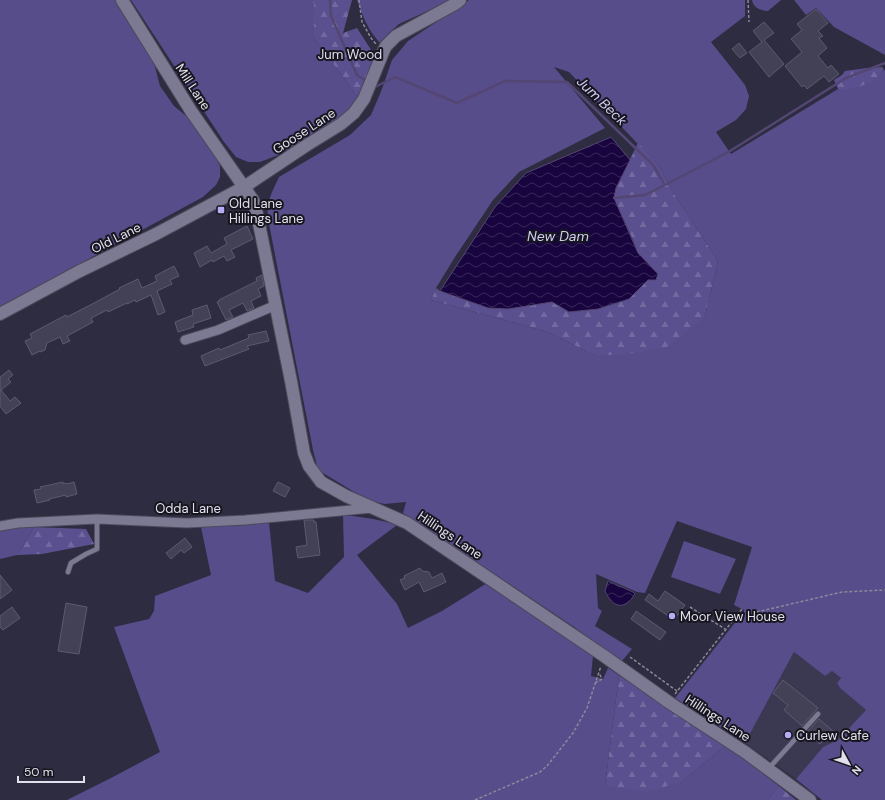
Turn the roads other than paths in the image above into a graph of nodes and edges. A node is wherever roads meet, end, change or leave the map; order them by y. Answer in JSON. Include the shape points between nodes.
{"nodes":[{"id":1,"x":122,"y":0,"type":"edge"},
{"id":2,"x":460,"y":0,"type":"edge"},
{"id":3,"x":244,"y":187,"type":"junction"},
{"id":4,"x":276,"y":305,"type":"junction"},
{"id":5,"x":0,"y":314,"type":"edge"},
{"id":6,"x":185,"y":340,"type":"dead end"},
{"id":7,"x":375,"y":508,"type":"junction"},
{"id":8,"x":97,"y":519,"type":"junction"},
{"id":9,"x":0,"y":526,"type":"edge"},
{"id":10,"x":68,"y":572,"type":"dead end"},
{"id":11,"x":818,"y":714,"type":"dead end"},
{"id":12,"x":768,"y":769,"type":"junction"},
{"id":13,"x":810,"y":800,"type":"edge"}],
"edges":[{"from":1,"to":3,"type":"street","name":"Mill Lane","via":[[191,110]]},
{"from":2,"to":3,"type":"street","name":"Goose Lane","via":[[396,36],[386,46],[364,99],[354,113]]},
{"from":3,"to":4,"type":"street","name":"Hillings Lane","via":[[253,200],[257,214]]},
{"from":3,"to":5,"type":"street","name":"Old Lane"},
{"from":4,"to":6,"type":"street","via":[[218,330]]},
{"from":4,"to":7,"type":"street","name":"Hillings Lane","via":[[304,453],[309,466],[321,482]]},
{"from":7,"to":8,"type":"street","name":"Odda Lane","via":[[187,523]]},
{"from":7,"to":12,"type":"street","name":"Hillings Lane","via":[[407,523]]},
{"from":8,"to":9,"type":"street","name":"Odda Lane"},
{"from":8,"to":10,"type":"lane","via":[[97,549],[71,563]]},
{"from":11,"to":12,"type":"lane"},
{"from":12,"to":13,"type":"street","name":"Hillings Lane"}]}
